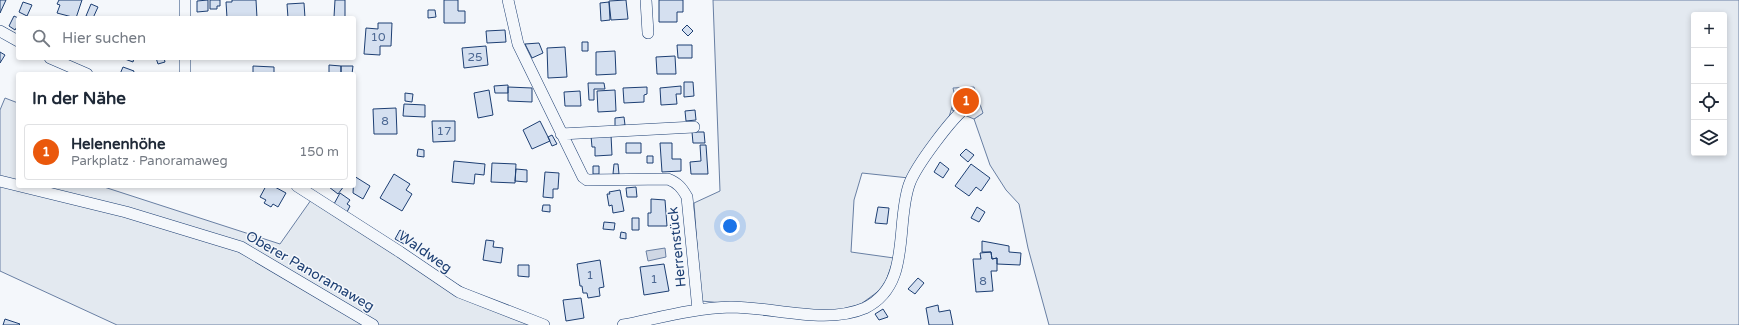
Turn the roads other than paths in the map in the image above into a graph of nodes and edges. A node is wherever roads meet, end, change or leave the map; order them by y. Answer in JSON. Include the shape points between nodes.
{"nodes":[{"id":1,"x":185,"y":0,"type":"edge"},
{"id":2,"x":508,"y":0,"type":"edge"},
{"id":3,"x":646,"y":0,"type":"edge"},
{"id":4,"x":185,"y":16,"type":"edge"},
{"id":5,"x":0,"y":31,"type":"edge"},
{"id":6,"x":648,"y":33,"type":"dead end"},
{"id":7,"x":16,"y":40,"type":"edge"},
{"id":8,"x":55,"y":60,"type":"edge"},
{"id":9,"x":185,"y":60,"type":"edge"},
{"id":10,"x":82,"y":72,"type":"edge"},
{"id":11,"x":185,"y":72,"type":"edge"},
{"id":12,"x":968,"y":106,"type":"dead end"},
{"id":13,"x":694,"y":127,"type":"dead end"},
{"id":14,"x":561,"y":134,"type":"junction"},
{"id":15,"x":0,"y":181,"type":"edge"},
{"id":16,"x":16,"y":185,"type":"edge"},
{"id":17,"x":28,"y":188,"type":"edge"},
{"id":18,"x":300,"y":188,"type":"edge"},
{"id":19,"x":698,"y":310,"type":"junction"},
{"id":20,"x":373,"y":325,"type":"edge"},
{"id":21,"x":544,"y":325,"type":"edge"},
{"id":22,"x":623,"y":325,"type":"edge"}],
"edges":[{"from":1,"to":4,"type":"street"},
{"from":2,"to":14,"type":"street","name":"Herrenstück","via":[[518,44]]},
{"from":3,"to":6,"type":"street"},
{"from":5,"to":7,"type":"street"},
{"from":8,"to":10,"type":"street"},
{"from":9,"to":11,"type":"street"},
{"from":12,"to":19,"type":"street","via":[[955,118],[913,176],[906,199],[898,265],[893,279],[885,292],[866,307],[850,314],[830,316],[731,307]]},
{"from":13,"to":14,"type":"street"},
{"from":14,"to":19,"type":"street","name":"Herrenstück","via":[[580,173],[588,180],[668,179],[682,188],[687,197]]},
{"from":15,"to":16,"type":"street","name":"Oberer Panoramaweg"},
{"from":17,"to":20,"type":"street","name":"Oberer Panoramaweg","via":[[144,217],[241,247]]},
{"from":18,"to":21,"type":"street","name":"Waldweg","via":[[459,292]]},
{"from":19,"to":22,"type":"street"}]}
